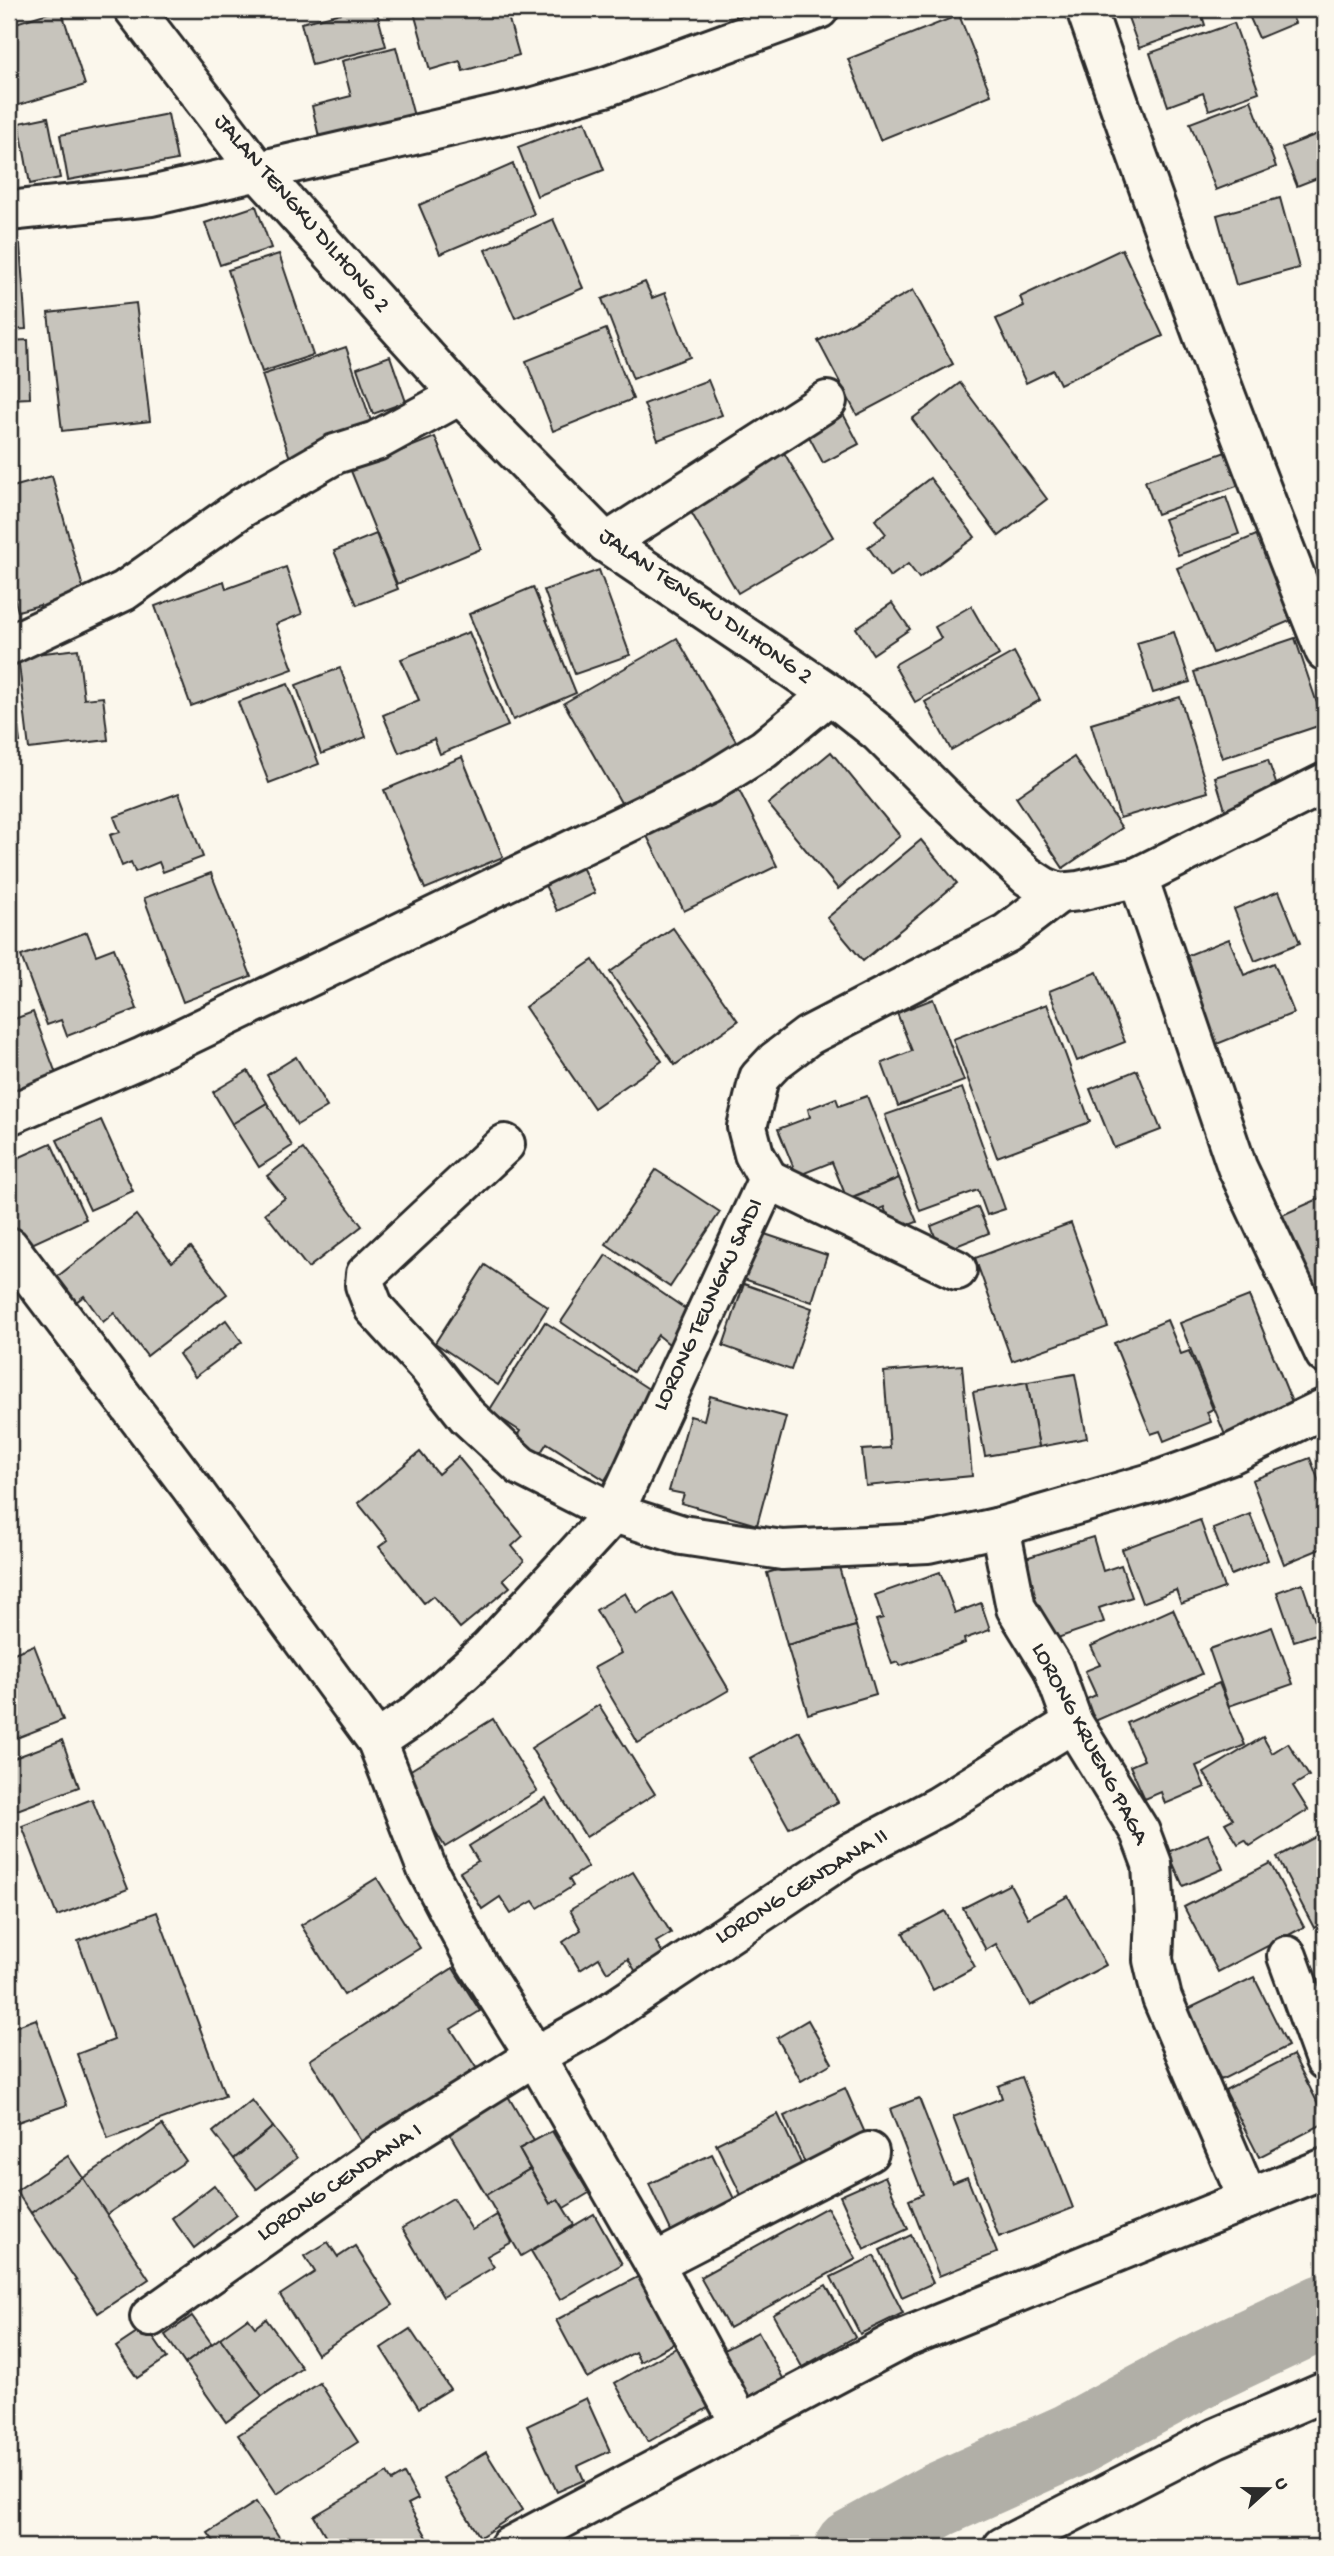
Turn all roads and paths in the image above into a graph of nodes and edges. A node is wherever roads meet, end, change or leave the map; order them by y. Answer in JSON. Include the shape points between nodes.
{"nodes":[{"id":1,"x":134,"y":9,"type":"edge"},
{"id":2,"x":819,"y":9,"type":"edge"},
{"id":3,"x":1086,"y":9,"type":"edge"},
{"id":4,"x":258,"y":171,"type":"junction"},
{"id":5,"x":9,"y":211,"type":"edge"},
{"id":6,"x":460,"y":395,"type":"junction"},
{"id":7,"x":827,"y":401,"type":"dead end"},
{"id":8,"x":606,"y":543,"type":"junction"},
{"id":9,"x":9,"y":645,"type":"edge"},
{"id":10,"x":1325,"y":651,"type":"edge"},
{"id":11,"x":830,"y":694,"type":"junction"},
{"id":12,"x":1325,"y":783,"type":"edge"},
{"id":13,"x":1138,"y":877,"type":"junction"},
{"id":14,"x":1059,"y":893,"type":"junction"},
{"id":15,"x":9,"y":1115,"type":"edge"},
{"id":16,"x":505,"y":1144,"type":"dead end"},
{"id":17,"x":768,"y":1179,"type":"junction"},
{"id":18,"x":9,"y":1247,"type":"edge"},
{"id":19,"x":957,"y":1269,"type":"dead end"},
{"id":20,"x":1325,"y":1354,"type":"edge"},
{"id":21,"x":1325,"y":1408,"type":"edge"},
{"id":22,"x":614,"y":1513,"type":"junction"},
{"id":23,"x":1000,"y":1527,"type":"junction"},
{"id":24,"x":1073,"y":1723,"type":"junction"},
{"id":25,"x":377,"y":1741,"type":"junction"},
{"id":26,"x":1287,"y":1956,"type":"dead end"},
{"id":27,"x":535,"y":2056,"type":"junction"},
{"id":28,"x":1325,"y":2060,"type":"edge"},
{"id":29,"x":869,"y":2152,"type":"dead end"},
{"id":30,"x":1325,"y":2168,"type":"edge"},
{"id":31,"x":1248,"y":2199,"type":"junction"},
{"id":32,"x":654,"y":2263,"type":"junction"},
{"id":33,"x":150,"y":2317,"type":"dead end"},
{"id":34,"x":1325,"y":2391,"type":"edge"},
{"id":35,"x":740,"y":2423,"type":"junction"},
{"id":36,"x":509,"y":2547,"type":"edge"},
{"id":37,"x":1005,"y":2547,"type":"edge"}],
"edges":[{"from":1,"to":4,"type":"street","name":"JALAN TENGKU DILHONG 2"},
{"from":2,"to":4,"type":"street","via":[[605,87]]},
{"from":3,"to":10,"type":"street","via":[[1146,183]]},
{"from":4,"to":5,"type":"street","via":[[151,196]]},
{"from":4,"to":6,"type":"street","name":"JALAN TENGKU DILHONG 2"},
{"from":6,"to":8,"type":"street","name":"JALAN TENGKU DILHONG 2"},
{"from":6,"to":9,"type":"street","via":[[376,441],[335,454],[243,507],[124,591]]},
{"from":7,"to":8,"type":"street"},
{"from":8,"to":11,"type":"street","name":"JALAN TENGKU DILHONG 2"},
{"from":11,"to":14,"type":"street","name":"JALAN TENGKU DILHONG 2","via":[[879,733],[1027,876]]},
{"from":11,"to":15,"type":"street","via":[[764,749],[706,785],[153,1052]]},
{"from":12,"to":13,"type":"street"},
{"from":13,"to":14,"type":"street"},
{"from":13,"to":20,"type":"street","via":[[1237,1167]]},
{"from":14,"to":17,"type":"street","name":"LORONG TEUNGKU SAIDI","via":[[1007,933],[807,1037],[775,1061],[759,1078],[747,1127],[754,1154]]},
{"from":16,"to":22,"type":"street","via":[[366,1274],[368,1297],[467,1416],[521,1466]]},
{"from":17,"to":19,"type":"street"},
{"from":17,"to":22,"type":"street","name":"LORONG TEUNGKU SAIDI"},
{"from":18,"to":25,"type":"street"},
{"from":21,"to":23,"type":"street","via":[[1231,1454],[1163,1479]]},
{"from":22,"to":23,"type":"street","via":[[682,1535],[782,1550],[928,1543]]},
{"from":22,"to":25,"type":"street","name":"LORONG TEUNGKU SAIDI","via":[[489,1649],[414,1716]]},
{"from":23,"to":24,"type":"street","name":"LORONG KRUENG PAGA","via":[[1016,1608],[1053,1668]]},
{"from":24,"to":27,"type":"street","name":"LORONG CENDANA II","via":[[939,1806],[850,1853],[596,2022]]},
{"from":24,"to":31,"type":"street","name":"LORONG KRUENG PAGA","via":[[1140,1832],[1152,1864],[1153,1960],[1162,1998]]},
{"from":25,"to":27,"type":"street","via":[[427,1869],[476,1962]]},
{"from":26,"to":28,"type":"street"},
{"from":27,"to":32,"type":"street"},
{"from":27,"to":33,"type":"street","name":"LORONG CENDANA I","via":[[370,2161]]},
{"from":29,"to":32,"type":"street"},
{"from":30,"to":31,"type":"street"},
{"from":31,"to":35,"type":"street","via":[[902,2339]]},
{"from":32,"to":35,"type":"street"},
{"from":34,"to":37,"type":"street","via":[[1216,2438]]},
{"from":35,"to":36,"type":"street"}]}
